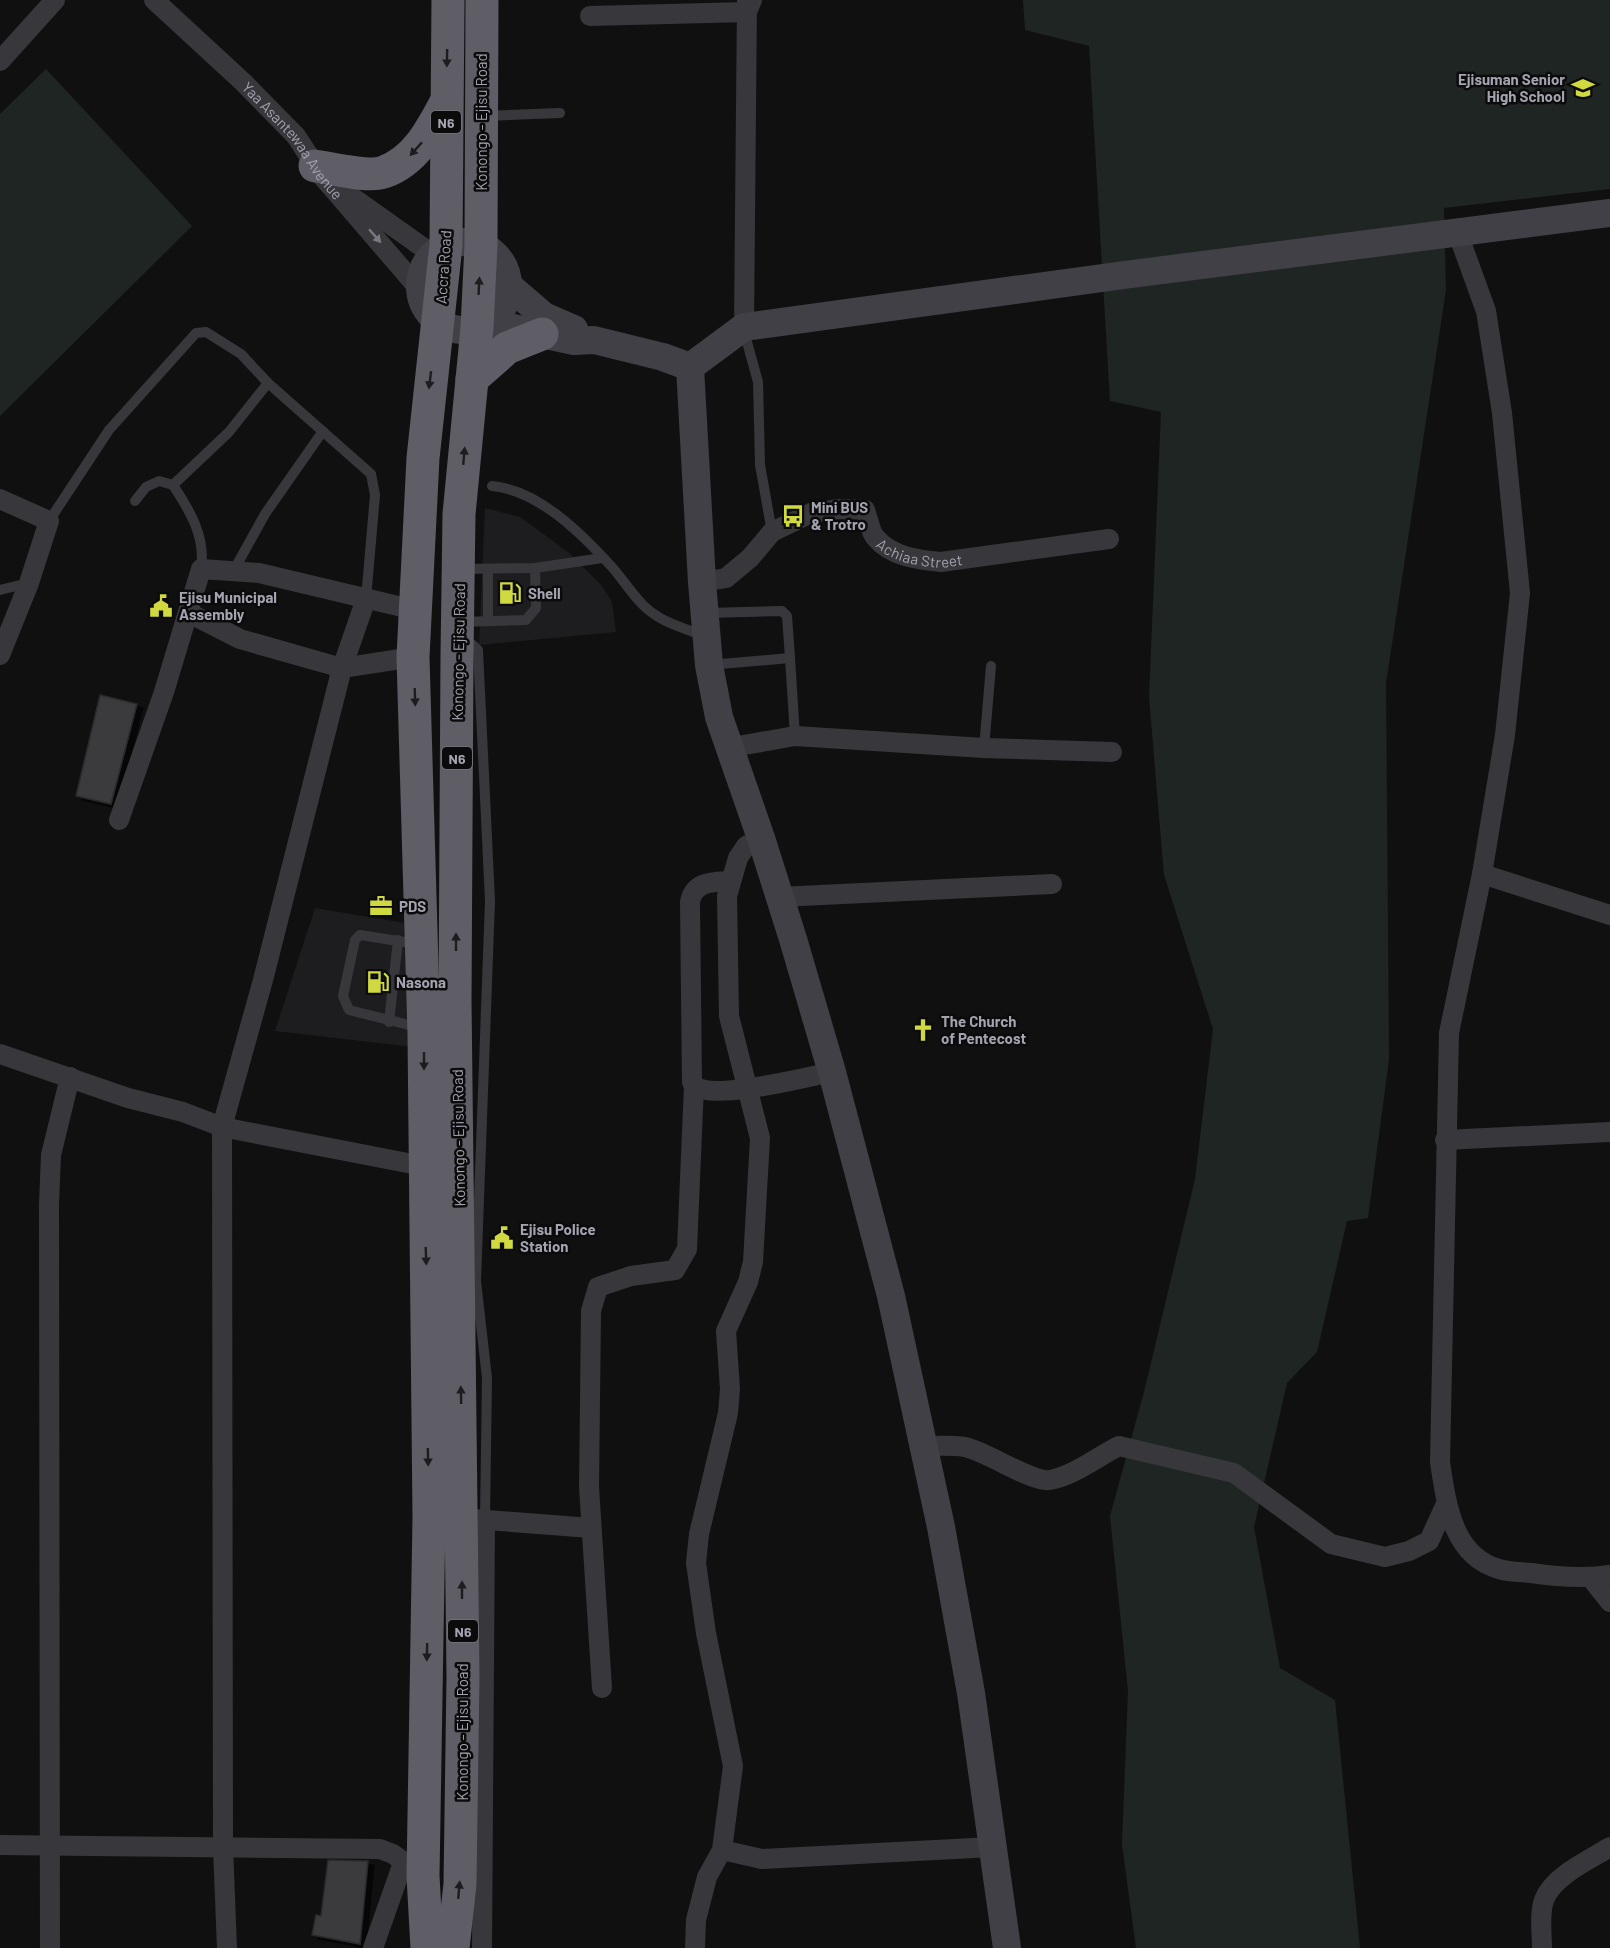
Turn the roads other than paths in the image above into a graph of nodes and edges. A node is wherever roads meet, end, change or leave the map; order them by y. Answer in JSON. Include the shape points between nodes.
{"nodes":[{"id":1,"x":55,"y":0,"type":"edge"},
{"id":2,"x":154,"y":0,"type":"edge"},
{"id":3,"x":448,"y":0,"type":"edge"},
{"id":4,"x":482,"y":0,"type":"edge"},
{"id":5,"x":749,"y":4,"type":"edge"},
{"id":6,"x":590,"y":16,"type":"dead end"},
{"id":7,"x":0,"y":61,"type":"edge"},
{"id":8,"x":447,"y":100,"type":"junction"},
{"id":9,"x":560,"y":113,"type":"dead end"},
{"id":10,"x":481,"y":117,"type":"junction"},
{"id":11,"x":318,"y":171,"type":"junction"},
{"id":12,"x":1610,"y":213,"type":"edge"},
{"id":13,"x":1458,"y":234,"type":"junction"},
{"id":14,"x":481,"y":244,"type":"junction"},
{"id":15,"x":439,"y":250,"type":"junction"},
{"id":16,"x":508,"y":285,"type":"junction"},
{"id":17,"x":420,"y":291,"type":"junction"},
{"id":18,"x":438,"y":322,"type":"junction"},
{"id":19,"x":481,"y":327,"type":"junction"},
{"id":20,"x":744,"y":327,"type":"junction"},
{"id":21,"x":542,"y":334,"type":"junction"},
{"id":22,"x":594,"y":340,"type":"junction"},
{"id":23,"x":690,"y":368,"type":"junction"},
{"id":24,"x":472,"y":379,"type":"junction"},
{"id":25,"x":267,"y":384,"type":"junction"},
{"id":26,"x":323,"y":431,"type":"junction"},
{"id":27,"x":173,"y":485,"type":"junction"},
{"id":28,"x":492,"y":486,"type":"dead end"},
{"id":29,"x":0,"y":500,"type":"edge"},
{"id":30,"x":135,"y":501,"type":"dead end"},
{"id":31,"x":49,"y":521,"type":"junction"},
{"id":32,"x":772,"y":532,"type":"junction"},
{"id":33,"x":1108,"y":539,"type":"dead end"},
{"id":34,"x":602,"y":558,"type":"junction"},
{"id":35,"x":535,"y":568,"type":"junction"},
{"id":36,"x":201,"y":569,"type":"junction"},
{"id":37,"x":234,"y":570,"type":"junction"},
{"id":38,"x":474,"y":570,"type":"junction"},
{"id":39,"x":702,"y":582,"type":"junction"},
{"id":40,"x":28,"y":583,"type":"junction"},
{"id":41,"x":0,"y":590,"type":"edge"},
{"id":42,"x":366,"y":599,"type":"junction"},
{"id":43,"x":415,"y":610,"type":"junction"},
{"id":44,"x":189,"y":613,"type":"junction"},
{"id":45,"x":707,"y":625,"type":"junction"},
{"id":46,"x":468,"y":627,"type":"junction"},
{"id":47,"x":0,"y":655,"type":"edge"},
{"id":48,"x":413,"y":657,"type":"junction"},
{"id":49,"x":790,"y":658,"type":"junction"},
{"id":50,"x":709,"y":665,"type":"junction"},
{"id":51,"x":991,"y":666,"type":"dead end"},
{"id":52,"x":342,"y":668,"type":"junction"},
{"id":53,"x":795,"y":736,"type":"junction"},
{"id":54,"x":727,"y":747,"type":"junction"},
{"id":55,"x":984,"y":748,"type":"junction"},
{"id":56,"x":1112,"y":752,"type":"dead end"},
{"id":57,"x":119,"y":820,"type":"dead end"},
{"id":58,"x":761,"y":838,"type":"junction"},
{"id":59,"x":1482,"y":874,"type":"junction"},
{"id":60,"x":730,"y":881,"type":"junction"},
{"id":61,"x":1052,"y":884,"type":"dead end"},
{"id":62,"x":779,"y":897,"type":"junction"},
{"id":63,"x":1610,"y":915,"type":"edge"},
{"id":64,"x":410,"y":942,"type":"junction"},
{"id":65,"x":389,"y":1022,"type":"junction"},
{"id":66,"x":424,"y":1029,"type":"junction"},
{"id":67,"x":0,"y":1054,"type":"edge"},
{"id":68,"x":832,"y":1072,"type":"junction"},
{"id":69,"x":70,"y":1077,"type":"junction"},
{"id":70,"x":694,"y":1086,"type":"junction"},
{"id":71,"x":747,"y":1089,"type":"junction"},
{"id":72,"x":222,"y":1127,"type":"junction"},
{"id":73,"x":1610,"y":1132,"type":"edge"},
{"id":74,"x":1445,"y":1140,"type":"junction"},
{"id":75,"x":423,"y":1166,"type":"junction"},
{"id":76,"x":924,"y":1446,"type":"junction"},
{"id":77,"x":1446,"y":1504,"type":"junction"},
{"id":78,"x":474,"y":1519,"type":"junction"},
{"id":79,"x":591,"y":1528,"type":"junction"},
{"id":80,"x":1600,"y":1577,"type":"edge"},
{"id":81,"x":1610,"y":1602,"type":"edge"},
{"id":82,"x":602,"y":1688,"type":"dead end"},
{"id":83,"x":0,"y":1845,"type":"edge"},
{"id":84,"x":49,"y":1845,"type":"junction"},
{"id":85,"x":223,"y":1847,"type":"junction"},
{"id":86,"x":993,"y":1847,"type":"junction"},
{"id":87,"x":1610,"y":1847,"type":"edge"},
{"id":88,"x":722,"y":1850,"type":"junction"},
{"id":89,"x":413,"y":1869,"type":"junction"},
{"id":90,"x":50,"y":1948,"type":"edge"},
{"id":91,"x":227,"y":1948,"type":"edge"},
{"id":92,"x":373,"y":1948,"type":"edge"},
{"id":93,"x":427,"y":1948,"type":"edge"},
{"id":94,"x":453,"y":1948,"type":"edge"},
{"id":95,"x":482,"y":1948,"type":"edge"},
{"id":96,"x":695,"y":1948,"type":"edge"},
{"id":97,"x":1007,"y":1948,"type":"edge"},
{"id":98,"x":1542,"y":1948,"type":"edge"}],
"edges":[{"from":1,"to":7,"type":"street"},
{"from":2,"to":11,"type":"street","name":"Yaa Asantewaa Avenue","via":[[296,136]]},
{"from":3,"to":8,"type":"highway","name":"Accra Road","number":"N6","one_way":true},
{"from":4,"to":10,"type":"highway","name":"Konongo - Ejisu Road","number":"N6"},
{"from":5,"to":6,"type":"street"},
{"from":5,"to":20,"type":"street"},
{"from":8,"to":11,"type":"highway","one_way":true,"via":[[412,156],[383,173]]},
{"from":8,"to":15,"type":"highway","name":"Accra Road","number":"N6"},
{"from":9,"to":10,"type":"lane"},
{"from":10,"to":14,"type":"highway","name":"Konongo - Ejisu Road","number":"N6"},
{"from":11,"to":15,"type":"street"},
{"from":11,"to":17,"type":"street","name":"Yaa Asantewaa Avenue","one_way":true},
{"from":12,"to":13,"type":"main road"},
{"from":13,"to":20,"type":"main road"},
{"from":13,"to":59,"type":"street","via":[[1486,311],[1502,413],[1520,593],[1505,735]]},
{"from":14,"to":15,"type":"main road","via":[[458,242]]},
{"from":14,"to":16,"type":"main road","via":[[501,261]]},
{"from":19,"to":14,"type":"highway","name":"Konongo - Ejisu Road","number":"N6","one_way":true},
{"from":15,"to":17,"type":"main road","via":[[422,271]]},
{"from":15,"to":18,"type":"highway","name":"Accra Road","number":"N6"},
{"from":16,"to":19,"type":"main road","via":[[502,308]]},
{"from":16,"to":22,"type":"main road","via":[[544,316]]},
{"from":17,"to":18,"type":"main road","via":[[425,308]]},
{"from":18,"to":19,"type":"main road","via":[[456,330]]},
{"from":18,"to":43,"type":"highway","name":"Accra Road","number":"N6","one_way":true,"via":[[426,423]]},
{"from":19,"to":21,"type":"main road"},
{"from":19,"to":24,"type":"highway","name":"Konongo - Ejisu Road","number":"N6"},
{"from":20,"to":23,"type":"main road"},
{"from":20,"to":32,"type":"lane","via":[[758,382],[760,465]]},
{"from":21,"to":22,"type":"main road","via":[[574,341]]},
{"from":21,"to":24,"type":"highway","via":[[507,348]]},
{"from":22,"to":23,"type":"main road"},
{"from":23,"to":39,"type":"main road"},
{"from":38,"to":24,"type":"highway","name":"Konongo - Ejisu Road","number":"N6","one_way":true,"via":[[459,514]]},
{"from":25,"to":26,"type":"lane"},
{"from":25,"to":27,"type":"lane","via":[[229,432]]},
{"from":25,"to":31,"type":"lane","via":[[241,354],[223,341],[206,332],[196,333],[109,430]]},
{"from":26,"to":37,"type":"lane","via":[[265,514]]},
{"from":26,"to":42,"type":"lane","via":[[371,474],[375,495]]},
{"from":27,"to":30,"type":"lane","via":[[159,481],[146,487]]},
{"from":27,"to":36,"type":"lane","via":[[193,517],[203,553]]},
{"from":28,"to":34,"type":"lane","via":[[506,487],[547,508]]},
{"from":29,"to":31,"type":"street"},
{"from":31,"to":40,"type":"street"},
{"from":32,"to":33,"type":"street","name":"Achiaa Street","via":[[811,513],[865,510],[875,537],[892,551],[914,560],[941,561]]},
{"from":32,"to":39,"type":"street","name":"Achiaa Street","via":[[726,578]]},
{"from":34,"to":35,"type":"lane"},
{"from":34,"to":45,"type":"lane","via":[[644,606],[670,625]]},
{"from":35,"to":38,"type":"lane"},
{"from":35,"to":46,"type":"lane","via":[[536,608],[532,615],[526,620]]},
{"from":36,"to":37,"type":"street"},
{"from":36,"to":44,"type":"street"},
{"from":37,"to":42,"type":"street"},
{"from":38,"to":46,"type":"highway","name":"Konongo - Ejisu Road","number":"N6"},
{"from":39,"to":45,"type":"main road"},
{"from":40,"to":41,"type":"lane"},
{"from":40,"to":47,"type":"street"},
{"from":42,"to":43,"type":"street"},
{"from":42,"to":52,"type":"street"},
{"from":43,"to":48,"type":"highway","number":"N6"},
{"from":44,"to":52,"type":"street","via":[[240,639]]},
{"from":44,"to":57,"type":"street"},
{"from":45,"to":49,"type":"lane","via":[[782,611],[787,616]]},
{"from":45,"to":50,"type":"main road"},
{"from":46,"to":78,"type":"highway","name":"Konongo - Ejisu Road","number":"N6","via":[[455,1001]]},
{"from":48,"to":52,"type":"street"},
{"from":48,"to":64,"type":"highway","number":"N6","one_way":true},
{"from":49,"to":50,"type":"lane"},
{"from":49,"to":53,"type":"lane"},
{"from":50,"to":54,"type":"main road"},
{"from":51,"to":55,"type":"lane"},
{"from":52,"to":72,"type":"street"},
{"from":53,"to":54,"type":"street"},
{"from":53,"to":55,"type":"street"},
{"from":54,"to":58,"type":"main road"},
{"from":55,"to":56,"type":"street"},
{"from":58,"to":60,"type":"street","via":[[746,846]]},
{"from":58,"to":62,"type":"main road"},
{"from":59,"to":63,"type":"street"},
{"from":59,"to":74,"type":"street","via":[[1449,1033]]},
{"from":60,"to":70,"type":"street","via":[[705,883],[692,892]]},
{"from":60,"to":71,"type":"street","via":[[729,1016]]},
{"from":61,"to":62,"type":"street"},
{"from":62,"to":68,"type":"main road"},
{"from":64,"to":65,"type":"lane"},
{"from":64,"to":65,"type":"lane","via":[[360,935],[355,940],[343,996],[349,1010]]},
{"from":64,"to":66,"type":"highway","number":"N6"},
{"from":65,"to":66,"type":"lane"},
{"from":66,"to":75,"type":"highway","number":"N6","one_way":true},
{"from":67,"to":69,"type":"street"},
{"from":68,"to":71,"type":"street"},
{"from":68,"to":76,"type":"main road","via":[[891,1296]]},
{"from":69,"to":72,"type":"street"},
{"from":69,"to":84,"type":"street","via":[[51,1155],[49,1204]]},
{"from":70,"to":71,"type":"street","via":[[702,1091]]},
{"from":70,"to":79,"type":"street","via":[[687,1249],[675,1270],[631,1276],[598,1287],[591,1311]]},
{"from":71,"to":88,"type":"street","via":[[760,1138],[756,1241],[748,1282],[726,1331],[728,1413],[699,1533],[696,1563],[733,1766]]},
{"from":72,"to":75,"type":"street"},
{"from":72,"to":85,"type":"street"},
{"from":73,"to":74,"type":"street"},
{"from":74,"to":77,"type":"street","via":[[1440,1462]]},
{"from":75,"to":89,"type":"highway","number":"N6","one_way":true,"via":[[429,1517]]},
{"from":76,"to":77,"type":"street","via":[[963,1447],[1047,1481],[1119,1446],[1234,1473],[1332,1544],[1385,1557],[1429,1541]]},
{"from":76,"to":86,"type":"main road","via":[[971,1693]]},
{"from":77,"to":80,"type":"street","via":[[1458,1535],[1476,1558],[1498,1569]]},
{"from":78,"to":79,"type":"street"},
{"from":94,"to":78,"type":"highway","name":"Konongo - Ejisu Road","number":"N6","one_way":true},
{"from":78,"to":95,"type":"street"},
{"from":79,"to":82,"type":"street"},
{"from":80,"to":81,"type":"street"},
{"from":83,"to":84,"type":"street"},
{"from":84,"to":85,"type":"street"},
{"from":84,"to":90,"type":"street"},
{"from":85,"to":89,"type":"street","via":[[380,1849]]},
{"from":85,"to":91,"type":"street"},
{"from":86,"to":88,"type":"street","via":[[762,1858]]},
{"from":86,"to":97,"type":"main road"},
{"from":87,"to":98,"type":"street","via":[[1560,1880],[1545,1899]]},
{"from":88,"to":96,"type":"street","via":[[706,1877],[696,1920]]},
{"from":89,"to":92,"type":"street"},
{"from":89,"to":93,"type":"highway","number":"N6"}]}
